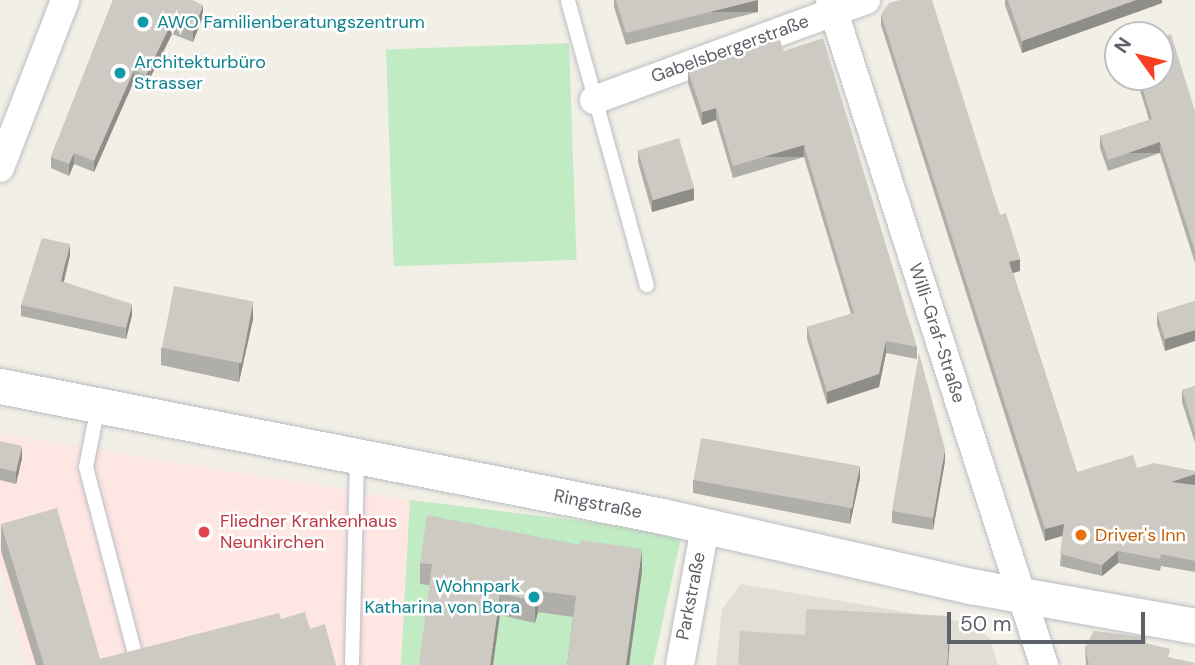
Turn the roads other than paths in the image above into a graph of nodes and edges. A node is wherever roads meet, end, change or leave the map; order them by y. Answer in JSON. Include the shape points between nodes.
{"nodes":[{"id":1,"x":65,"y":0,"type":"edge"},
{"id":2,"x":866,"y":0,"type":"edge"},
{"id":3,"x":568,"y":1,"type":"edge"},
{"id":4,"x":832,"y":5,"type":"edge"},
{"id":5,"x":594,"y":100,"type":"junction"},
{"id":6,"x":0,"y":168,"type":"edge"},
{"id":7,"x":647,"y":285,"type":"dead end"},
{"id":8,"x":0,"y":386,"type":"edge"},
{"id":9,"x":98,"y":406,"type":"junction"},
{"id":10,"x":357,"y":457,"type":"junction"},
{"id":11,"x":705,"y":528,"type":"junction"},
{"id":12,"x":1021,"y":595,"type":"junction"},
{"id":13,"x":1195,"y":626,"type":"edge"},
{"id":14,"x":136,"y":657,"type":"edge"},
{"id":15,"x":352,"y":665,"type":"edge"},
{"id":16,"x":680,"y":665,"type":"edge"},
{"id":17,"x":1044,"y":665,"type":"edge"}],
"edges":[{"from":1,"to":6,"type":"street"},
{"from":2,"to":4,"type":"street","name":"Gabelsbergerstraße"},
{"from":3,"to":5,"type":"lane"},
{"from":4,"to":5,"type":"street","name":"Gabelsbergerstraße"},
{"from":4,"to":12,"type":"street","name":"Willi-Graf-Straße"},
{"from":5,"to":7,"type":"lane"},
{"from":8,"to":9,"type":"street","name":"Ringstraße"},
{"from":9,"to":10,"type":"street","name":"Ringstraße"},
{"from":9,"to":14,"type":"lane","via":[[86,467]]},
{"from":10,"to":11,"type":"street","name":"Ringstraße"},
{"from":10,"to":15,"type":"lane"},
{"from":11,"to":12,"type":"street","name":"Ringstraße"},
{"from":11,"to":16,"type":"street","name":"Parkstraße"},
{"from":12,"to":13,"type":"street","name":"Ringstraße"},
{"from":12,"to":17,"type":"street","name":"Willi-Graf-Straße"}]}
